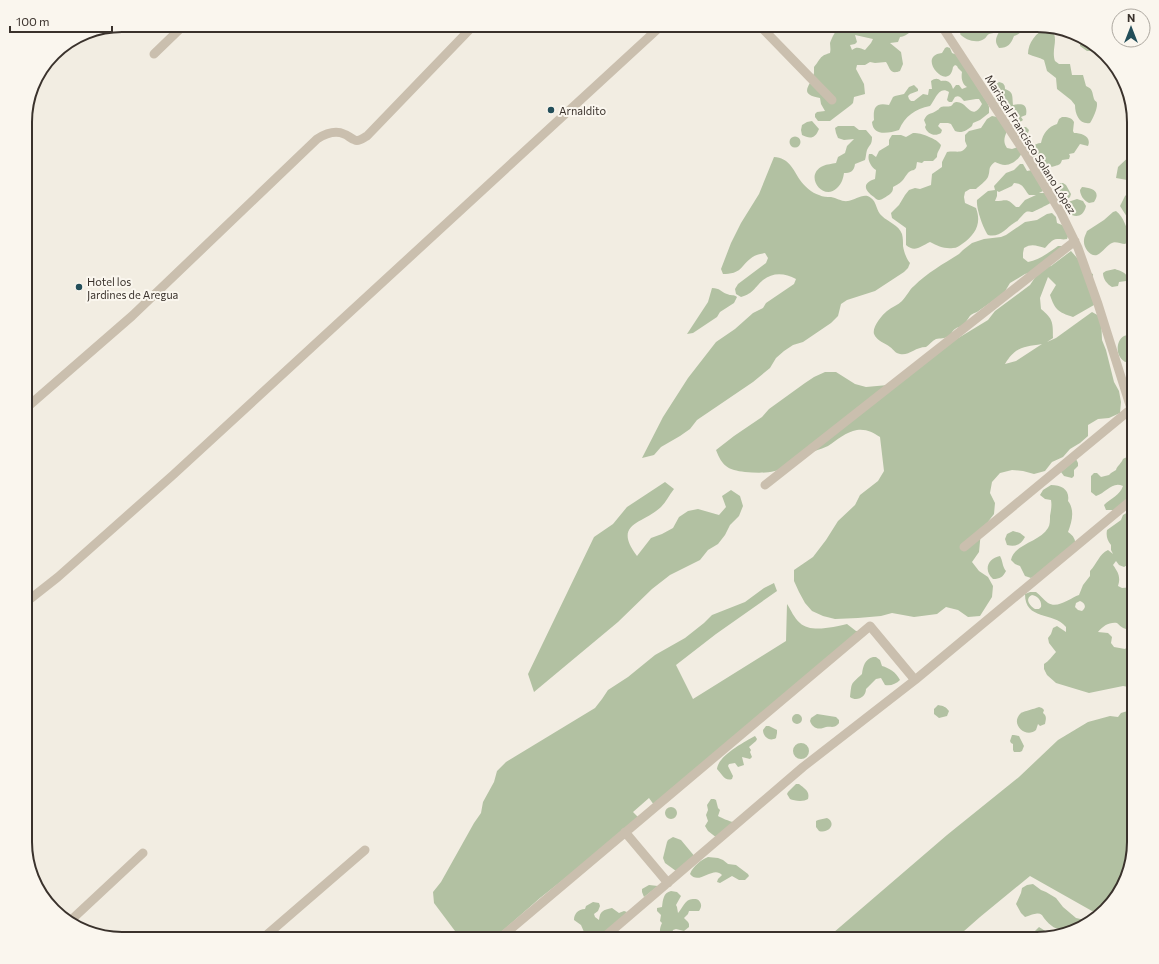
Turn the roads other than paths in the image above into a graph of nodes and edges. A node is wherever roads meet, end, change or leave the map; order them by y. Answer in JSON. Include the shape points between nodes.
{"nodes":[{"id":1,"x":177,"y":32,"type":"edge"},
{"id":2,"x":467,"y":32,"type":"edge"},
{"id":3,"x":654,"y":32,"type":"edge"},
{"id":4,"x":766,"y":32,"type":"edge"},
{"id":5,"x":946,"y":32,"type":"edge"},
{"id":6,"x":154,"y":54,"type":"dead end"},
{"id":7,"x":832,"y":100,"type":"dead end"},
{"id":8,"x":1075,"y":241,"type":"junction"},
{"id":9,"x":1127,"y":394,"type":"edge"},
{"id":10,"x":32,"y":403,"type":"edge"},
{"id":11,"x":1127,"y":418,"type":"edge"},
{"id":12,"x":765,"y":485,"type":"dead end"},
{"id":13,"x":1127,"y":504,"type":"edge"},
{"id":14,"x":964,"y":547,"type":"dead end"},
{"id":15,"x":32,"y":597,"type":"edge"},
{"id":16,"x":915,"y":680,"type":"junction"},
{"id":17,"x":625,"y":832,"type":"junction"},
{"id":18,"x":365,"y":850,"type":"dead end"},
{"id":19,"x":143,"y":853,"type":"dead end"},
{"id":20,"x":668,"y":883,"type":"junction"},
{"id":21,"x":73,"y":918,"type":"edge"},
{"id":22,"x":270,"y":932,"type":"edge"},
{"id":23,"x":507,"y":932,"type":"edge"},
{"id":24,"x":610,"y":932,"type":"edge"}],
"edges":[{"from":1,"to":6,"type":"street"},
{"from":2,"to":10,"type":"street","via":[[367,136],[355,141],[338,132],[317,139],[132,316]]},
{"from":3,"to":15,"type":"street","via":[[173,475]]},
{"from":4,"to":7,"type":"street"},
{"from":5,"to":8,"type":"street","name":"Mariscal Francisco Solano López","via":[[1025,153],[1062,213]]},
{"from":8,"to":9,"type":"street","name":"Mariscal Francisco Solano López"},
{"from":8,"to":12,"type":"street"},
{"from":11,"to":14,"type":"street"},
{"from":13,"to":16,"type":"street"},
{"from":16,"to":17,"type":"street","via":[[870,626]]},
{"from":16,"to":20,"type":"street","via":[[803,767]]},
{"from":17,"to":20,"type":"street"},
{"from":17,"to":23,"type":"street"},
{"from":18,"to":22,"type":"street"},
{"from":19,"to":21,"type":"street"},
{"from":20,"to":24,"type":"street"}]}
